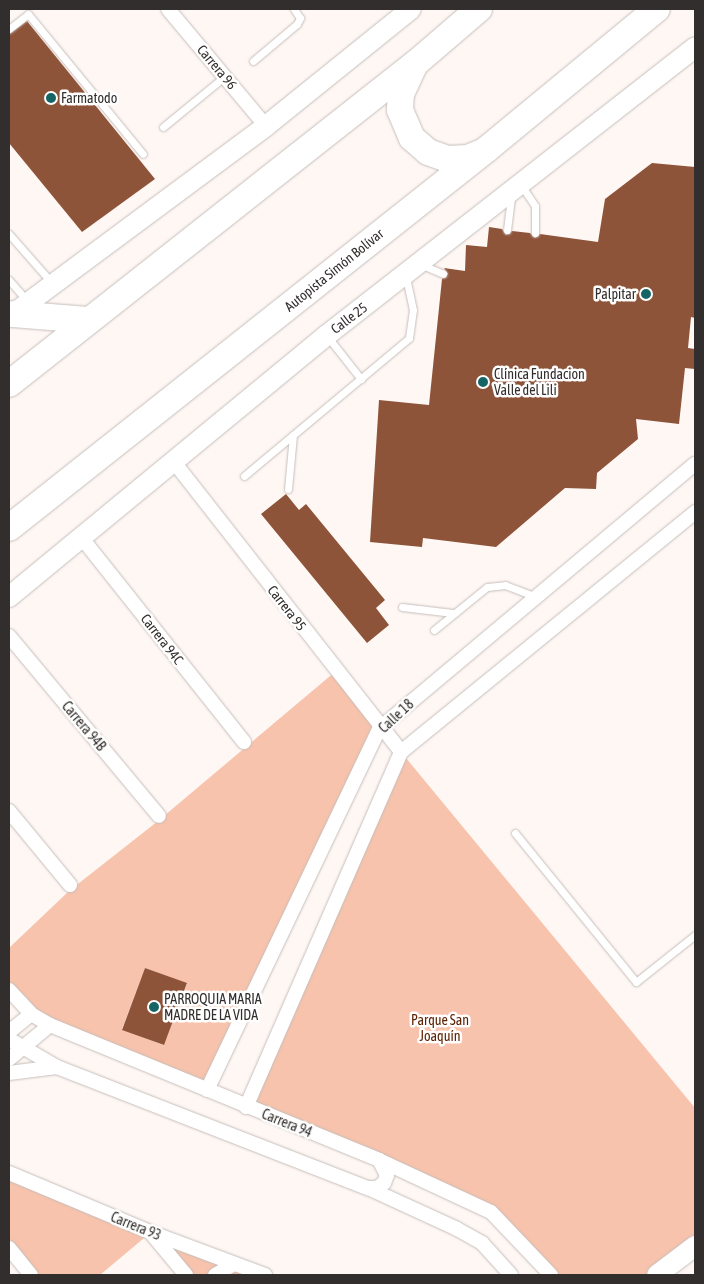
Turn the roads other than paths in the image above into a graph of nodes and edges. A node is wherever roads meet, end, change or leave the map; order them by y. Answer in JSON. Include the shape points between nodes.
{"nodes":[{"id":1,"x":34,"y":9,"type":"edge"},
{"id":2,"x":168,"y":9,"type":"edge"},
{"id":3,"x":294,"y":9,"type":"edge"},
{"id":4,"x":411,"y":9,"type":"edge"},
{"id":5,"x":479,"y":9,"type":"edge"},
{"id":6,"x":657,"y":9,"type":"edge"},
{"id":7,"x":28,"y":14,"type":"junction"},
{"id":8,"x":9,"y":29,"type":"edge"},
{"id":9,"x":695,"y":47,"type":"edge"},
{"id":10,"x":252,"y":61,"type":"dead end"},
{"id":11,"x":416,"y":63,"type":"junction"},
{"id":12,"x":225,"y":76,"type":"junction"},
{"id":13,"x":266,"y":126,"type":"junction"},
{"id":14,"x":163,"y":127,"type":"dead end"},
{"id":15,"x":487,"y":149,"type":"junction"},
{"id":16,"x":143,"y":154,"type":"dead end"},
{"id":17,"x":516,"y":188,"type":"junction"},
{"id":18,"x":507,"y":230,"type":"dead end"},
{"id":19,"x":535,"y":233,"type":"dead end"},
{"id":20,"x":9,"y":234,"type":"edge"},
{"id":21,"x":413,"y":270,"type":"junction"},
{"id":22,"x":443,"y":274,"type":"dead end"},
{"id":23,"x":9,"y":280,"type":"edge"},
{"id":24,"x":53,"y":284,"type":"junction"},
{"id":25,"x":17,"y":311,"type":"edge"},
{"id":26,"x":88,"y":320,"type":"junction"},
{"id":27,"x":327,"y":335,"type":"junction"},
{"id":28,"x":361,"y":379,"type":"junction"},
{"id":29,"x":9,"y":384,"type":"edge"},
{"id":30,"x":293,"y":435,"type":"junction"},
{"id":31,"x":174,"y":462,"type":"junction"},
{"id":32,"x":695,"y":464,"type":"edge"},
{"id":33,"x":244,"y":476,"type":"dead end"},
{"id":34,"x":288,"y":489,"type":"dead end"},
{"id":35,"x":695,"y":512,"type":"edge"},
{"id":36,"x":9,"y":528,"type":"edge"},
{"id":37,"x":81,"y":537,"type":"junction"},
{"id":38,"x":9,"y":597,"type":"edge"},
{"id":39,"x":536,"y":597,"type":"junction"},
{"id":40,"x":402,"y":607,"type":"dead end"},
{"id":41,"x":453,"y":613,"type":"junction"},
{"id":42,"x":434,"y":630,"type":"dead end"},
{"id":43,"x":9,"y":636,"type":"edge"},
{"id":44,"x":380,"y":728,"type":"junction"},
{"id":45,"x":244,"y":742,"type":"dead end"},
{"id":46,"x":401,"y":752,"type":"junction"},
{"id":47,"x":9,"y":811,"type":"edge"},
{"id":48,"x":160,"y":816,"type":"dead end"},
{"id":49,"x":515,"y":833,"type":"dead end"},
{"id":50,"x":70,"y":885,"type":"dead end"},
{"id":51,"x":695,"y":935,"type":"edge"},
{"id":52,"x":9,"y":990,"type":"edge"},
{"id":53,"x":32,"y":1014,"type":"junction"},
{"id":54,"x":50,"y":1025,"type":"junction"},
{"id":55,"x":9,"y":1032,"type":"edge"},
{"id":56,"x":9,"y":1039,"type":"edge"},
{"id":57,"x":23,"y":1047,"type":"junction"},
{"id":58,"x":9,"y":1058,"type":"edge"},
{"id":59,"x":57,"y":1067,"type":"junction"},
{"id":60,"x":9,"y":1073,"type":"edge"},
{"id":61,"x":207,"y":1090,"type":"junction"},
{"id":62,"x":246,"y":1107,"type":"junction"},
{"id":63,"x":379,"y":1160,"type":"junction"},
{"id":64,"x":9,"y":1173,"type":"edge"},
{"id":65,"x":368,"y":1188,"type":"junction"},
{"id":66,"x":150,"y":1232,"type":"junction"},
{"id":67,"x":695,"y":1246,"type":"edge"},
{"id":68,"x":9,"y":1248,"type":"edge"},
{"id":69,"x":234,"y":1264,"type":"junction"},
{"id":70,"x":31,"y":1275,"type":"edge"},
{"id":71,"x":186,"y":1275,"type":"edge"},
{"id":72,"x":215,"y":1275,"type":"edge"},
{"id":73,"x":265,"y":1275,"type":"edge"},
{"id":74,"x":511,"y":1275,"type":"edge"},
{"id":75,"x":551,"y":1275,"type":"edge"},
{"id":76,"x":657,"y":1275,"type":"edge"}],
"edges":[{"from":1,"to":7,"type":"lane"},
{"from":2,"to":12,"type":"street","name":"Carrera 96"},
{"from":3,"to":10,"type":"lane","via":[[300,18],[297,24]]},
{"from":4,"to":13,"type":"street"},
{"from":5,"to":11,"type":"highway"},
{"from":6,"to":15,"type":"highway","name":"Autopista Simón Bolívar"},
{"from":7,"to":8,"type":"lane"},
{"from":7,"to":16,"type":"lane"},
{"from":9,"to":17,"type":"street","name":"Calle 25"},
{"from":11,"to":15,"type":"highway","via":[[406,79],[400,102],[402,120],[412,138],[428,152],[448,159],[468,158]]},
{"from":11,"to":26,"type":"highway"},
{"from":12,"to":13,"type":"street","name":"Carrera 96"},
{"from":12,"to":14,"type":"lane"},
{"from":13,"to":24,"type":"street"},
{"from":15,"to":36,"type":"highway","name":"Autopista Simón Bolívar"},
{"from":17,"to":18,"type":"lane"},
{"from":17,"to":19,"type":"lane","via":[[535,206]]},
{"from":17,"to":21,"type":"street","name":"Calle 25"},
{"from":20,"to":24,"type":"lane"},
{"from":21,"to":22,"type":"lane"},
{"from":21,"to":27,"type":"street","name":"Calle 25"},
{"from":21,"to":28,"type":"lane","via":[[409,338]]},
{"from":23,"to":25,"type":"lane"},
{"from":24,"to":25,"type":"street"},
{"from":25,"to":26,"type":"highway"},
{"from":26,"to":29,"type":"highway"},
{"from":27,"to":28,"type":"lane"},
{"from":27,"to":31,"type":"street","name":"Calle 25"},
{"from":28,"to":30,"type":"lane"},
{"from":30,"to":33,"type":"lane"},
{"from":30,"to":34,"type":"lane"},
{"from":31,"to":37,"type":"street","name":"Calle 25"},
{"from":31,"to":44,"type":"street","name":"Carrera 95"},
{"from":32,"to":39,"type":"street","name":"Calle 18"},
{"from":35,"to":46,"type":"street"},
{"from":37,"to":38,"type":"street","name":"Calle 25"},
{"from":37,"to":45,"type":"street","name":"Carrera 94C"},
{"from":39,"to":41,"type":"lane","via":[[518,588],[495,585],[479,592]]},
{"from":39,"to":44,"type":"street","name":"Calle 18"},
{"from":40,"to":41,"type":"lane"},
{"from":41,"to":42,"type":"lane"},
{"from":43,"to":48,"type":"street","name":"Carrera 94B"},
{"from":44,"to":46,"type":"street","name":"Carrera 95"},
{"from":44,"to":61,"type":"street","name":"Calle 18"},
{"from":46,"to":62,"type":"street"},
{"from":47,"to":50,"type":"street"},
{"from":49,"to":51,"type":"lane","via":[[636,982]]},
{"from":52,"to":53,"type":"street","name":"Carrera 94"},
{"from":53,"to":54,"type":"street","name":"Carrera 94"},
{"from":53,"to":55,"type":"street"},
{"from":54,"to":57,"type":"street"},
{"from":54,"to":61,"type":"street","name":"Carrera 94"},
{"from":56,"to":57,"type":"street"},
{"from":57,"to":58,"type":"street"},
{"from":57,"to":59,"type":"street"},
{"from":59,"to":60,"type":"street"},
{"from":59,"to":65,"type":"street"},
{"from":61,"to":62,"type":"street","name":"Carrera 94"},
{"from":62,"to":63,"type":"street","name":"Carrera 94"},
{"from":63,"to":65,"type":"street","via":[[387,1175],[384,1183],[377,1188]]},
{"from":63,"to":75,"type":"street","name":"Carrera 94","via":[[491,1212]]},
{"from":64,"to":66,"type":"street","name":"Carrera 93"},
{"from":65,"to":74,"type":"street","via":[[482,1243]]},
{"from":66,"to":69,"type":"street","name":"Carrera 93"},
{"from":66,"to":71,"type":"street"},
{"from":67,"to":76,"type":"street"},
{"from":68,"to":70,"type":"street"},
{"from":69,"to":72,"type":"street"},
{"from":69,"to":73,"type":"street","name":"Carrera 93"}]}
